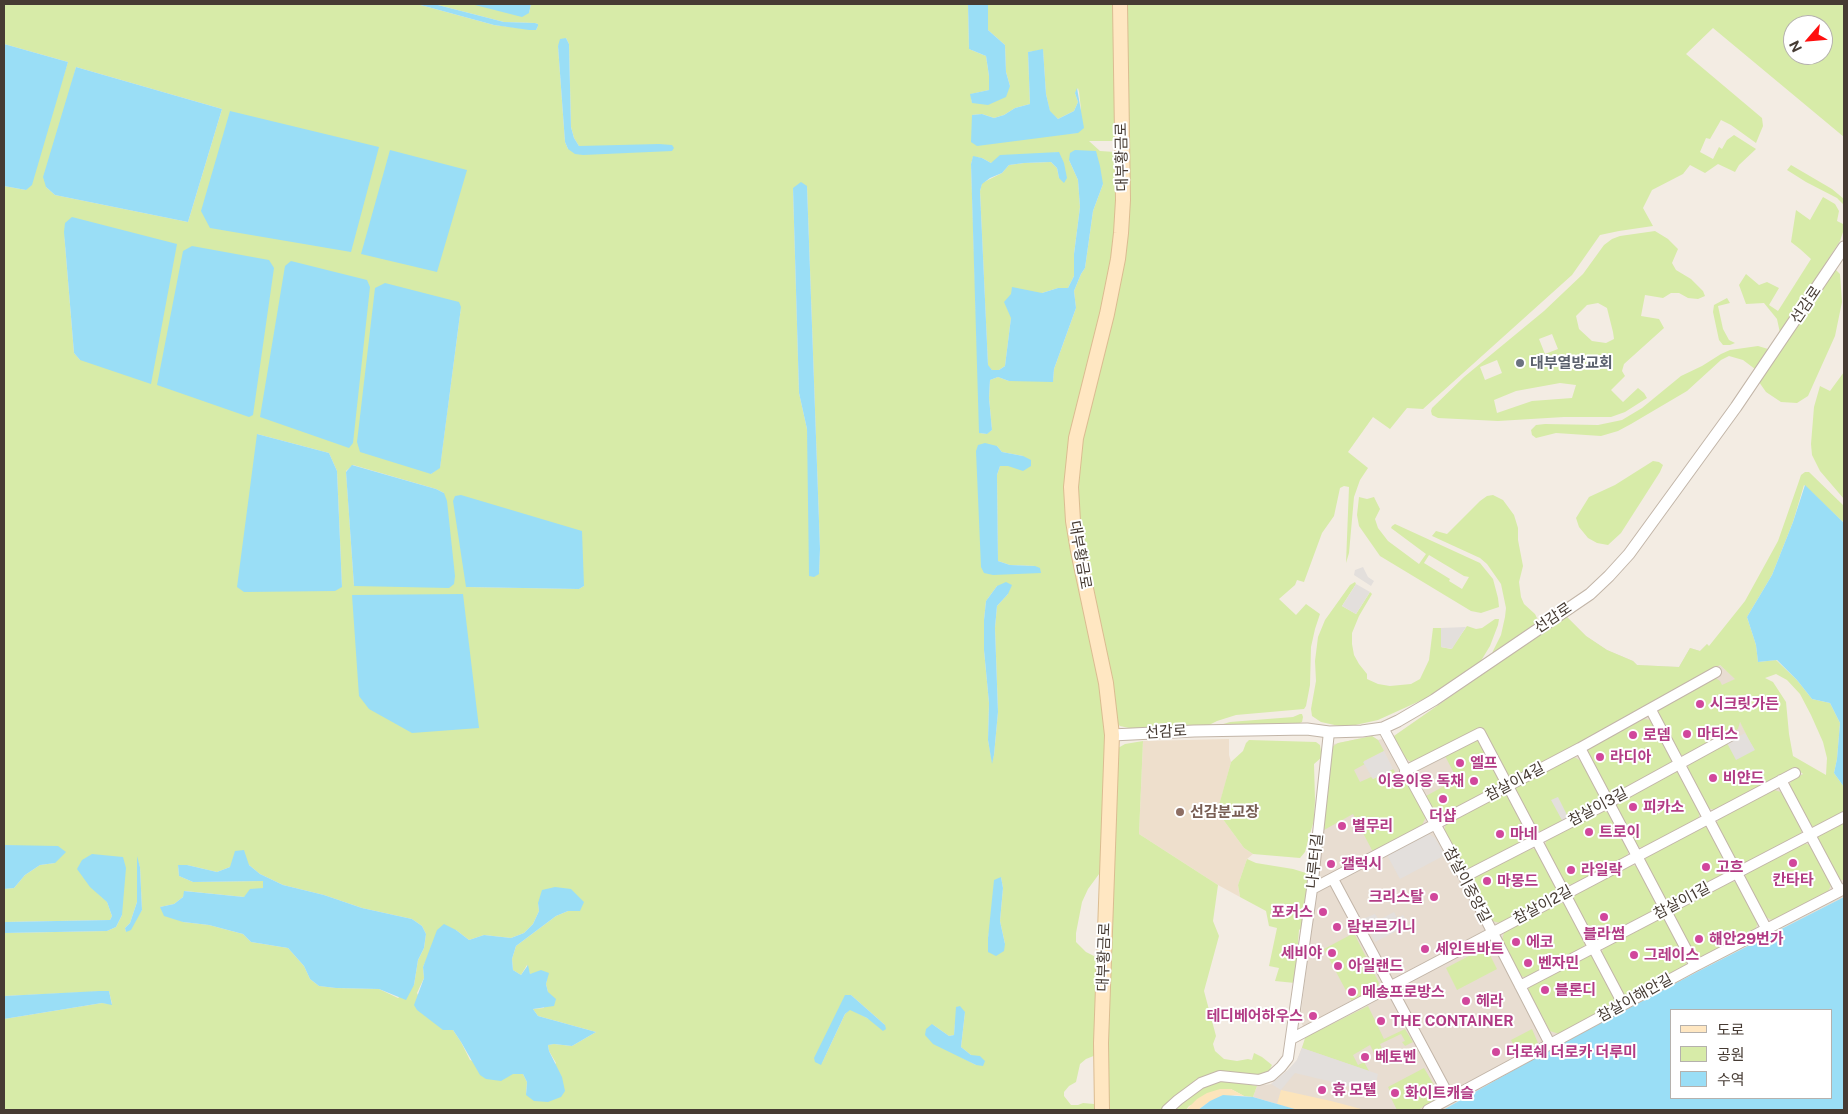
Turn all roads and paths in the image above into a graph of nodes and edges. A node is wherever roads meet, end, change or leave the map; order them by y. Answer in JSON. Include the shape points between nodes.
{"nodes":[{"id":1,"x":1120,"y":4,"type":"edge"},
{"id":2,"x":1844,"y":247,"type":"edge"},
{"id":3,"x":1716,"y":672,"type":"dead end"},
{"id":4,"x":1650,"y":710,"type":"junction"},
{"id":5,"x":1383,"y":728,"type":"junction"},
{"id":6,"x":1328,"y":732,"type":"junction"},
{"id":7,"x":1112,"y":735,"type":"junction"},
{"id":8,"x":1732,"y":735,"type":"dead end"},
{"id":9,"x":1580,"y":748,"type":"junction"},
{"id":10,"x":1680,"y":764,"type":"junction"},
{"id":11,"x":1405,"y":771,"type":"junction"},
{"id":12,"x":1795,"y":773,"type":"dead end"},
{"id":13,"x":1781,"y":780,"type":"junction"},
{"id":14,"x":1508,"y":786,"type":"junction"},
{"id":15,"x":1608,"y":803,"type":"junction"},
{"id":16,"x":1844,"y":817,"type":"edge"},
{"id":17,"x":1708,"y":818,"type":"junction"},
{"id":18,"x":1434,"y":824,"type":"junction"},
{"id":19,"x":1810,"y":834,"type":"junction"},
{"id":20,"x":1537,"y":839,"type":"junction"},
{"id":21,"x":1637,"y":856,"type":"junction"},
{"id":22,"x":1736,"y":872,"type":"junction"},
{"id":23,"x":1464,"y":877,"type":"junction"},
{"id":24,"x":1333,"y":879,"type":"junction"},
{"id":25,"x":1312,"y":889,"type":"junction"},
{"id":26,"x":1842,"y":890,"type":"edge"},
{"id":27,"x":1565,"y":894,"type":"junction"},
{"id":28,"x":1664,"y":910,"type":"junction"},
{"id":29,"x":1766,"y":928,"type":"junction"},
{"id":30,"x":1492,"y":932,"type":"junction"},
{"id":31,"x":1594,"y":948,"type":"junction"},
{"id":32,"x":1695,"y":966,"type":"junction"},
{"id":33,"x":1390,"y":986,"type":"junction"},
{"id":34,"x":1520,"y":986,"type":"junction"},
{"id":35,"x":1623,"y":1004,"type":"junction"},
{"id":36,"x":1291,"y":1039,"type":"junction"},
{"id":37,"x":1550,"y":1044,"type":"junction"},
{"id":38,"x":1450,"y":1098,"type":"junction"},
{"id":39,"x":1102,"y":1110,"type":"edge"},
{"id":40,"x":1167,"y":1110,"type":"edge"},
{"id":41,"x":1428,"y":1110,"type":"edge"}],
"edges":[{"from":1,"to":7,"type":"main road","name":"대부황금로","via":[[1121,233],[1107,314],[1076,438],[1071,486],[1076,536],[1106,683]]},
{"from":2,"to":5,"type":"street","name":"선감로","via":[[1736,407],[1629,554],[1609,576],[1590,594],[1434,700]]},
{"from":3,"to":4,"type":"street","name":"참살이4길"},
{"from":4,"to":9,"type":"street","name":"참살이4길"},
{"from":4,"to":10,"type":"street"},
{"from":5,"to":6,"type":"street","name":"선감로"},
{"from":5,"to":11,"type":"street","name":"참살이중앙길"},
{"from":6,"to":7,"type":"street","name":"선감로","via":[[1307,729]]},
{"from":6,"to":25,"type":"street","name":"나루터길"},
{"from":7,"to":39,"type":"main road","name":"대부황금로","via":[[1101,1043]]},
{"from":8,"to":10,"type":"street","name":"참살이3길"},
{"from":9,"to":14,"type":"street","name":"참살이4길"},
{"from":9,"to":15,"type":"street"},
{"from":10,"to":15,"type":"street","name":"참살이3길"},
{"from":10,"to":17,"type":"street"},
{"from":11,"to":14,"type":"street","via":[[1480,734]]},
{"from":11,"to":18,"type":"street","name":"참살이중앙길"},
{"from":12,"to":13,"type":"street","name":"참살이2길"},
{"from":13,"to":17,"type":"street","name":"참살이2길"},
{"from":13,"to":19,"type":"street"},
{"from":14,"to":18,"type":"street","name":"참살이4길"},
{"from":14,"to":20,"type":"street"},
{"from":15,"to":20,"type":"street","name":"참살이3길"},
{"from":15,"to":21,"type":"street"},
{"from":16,"to":19,"type":"street","name":"참살이1길"},
{"from":17,"to":21,"type":"street","name":"참살이2길"},
{"from":17,"to":22,"type":"street"},
{"from":18,"to":23,"type":"street","name":"참살이중앙길"},
{"from":18,"to":24,"type":"street","name":"참살이4길"},
{"from":19,"to":22,"type":"street","name":"참살이1길"},
{"from":19,"to":26,"type":"street"},
{"from":20,"to":23,"type":"street","name":"참살이3길"},
{"from":20,"to":27,"type":"street"},
{"from":21,"to":27,"type":"street","name":"참살이2길"},
{"from":21,"to":28,"type":"street"},
{"from":22,"to":28,"type":"street","name":"참살이1길"},
{"from":22,"to":29,"type":"street"},
{"from":23,"to":30,"type":"street","name":"참살이중앙길"},
{"from":24,"to":25,"type":"street","name":"참살이4길"},
{"from":24,"to":33,"type":"street"},
{"from":25,"to":36,"type":"street","name":"나루터길"},
{"from":26,"to":29,"type":"street","name":"참살이해안길"},
{"from":27,"to":30,"type":"street","name":"참살이2길"},
{"from":27,"to":31,"type":"street"},
{"from":28,"to":31,"type":"street","name":"참살이1길"},
{"from":28,"to":32,"type":"street"},
{"from":29,"to":32,"type":"street","name":"참살이해안길"},
{"from":30,"to":33,"type":"street","name":"참살이2길"},
{"from":30,"to":34,"type":"street","name":"참살이중앙길"},
{"from":31,"to":34,"type":"street","name":"참살이1길"},
{"from":31,"to":35,"type":"street"},
{"from":32,"to":35,"type":"street","name":"참살이해안길"},
{"from":33,"to":36,"type":"street","name":"참살이2길"},
{"from":33,"to":38,"type":"street"},
{"from":34,"to":37,"type":"street","name":"참살이중앙길"},
{"from":35,"to":37,"type":"street","name":"참살이해안길"},
{"from":36,"to":40,"type":"street","name":"나루터길","via":[[1288,1058],[1282,1068],[1271,1076],[1259,1080],[1220,1076],[1201,1083]]},
{"from":37,"to":38,"type":"street","name":"참살이해안길"},
{"from":38,"to":41,"type":"street","name":"참살이해안길"}]}
